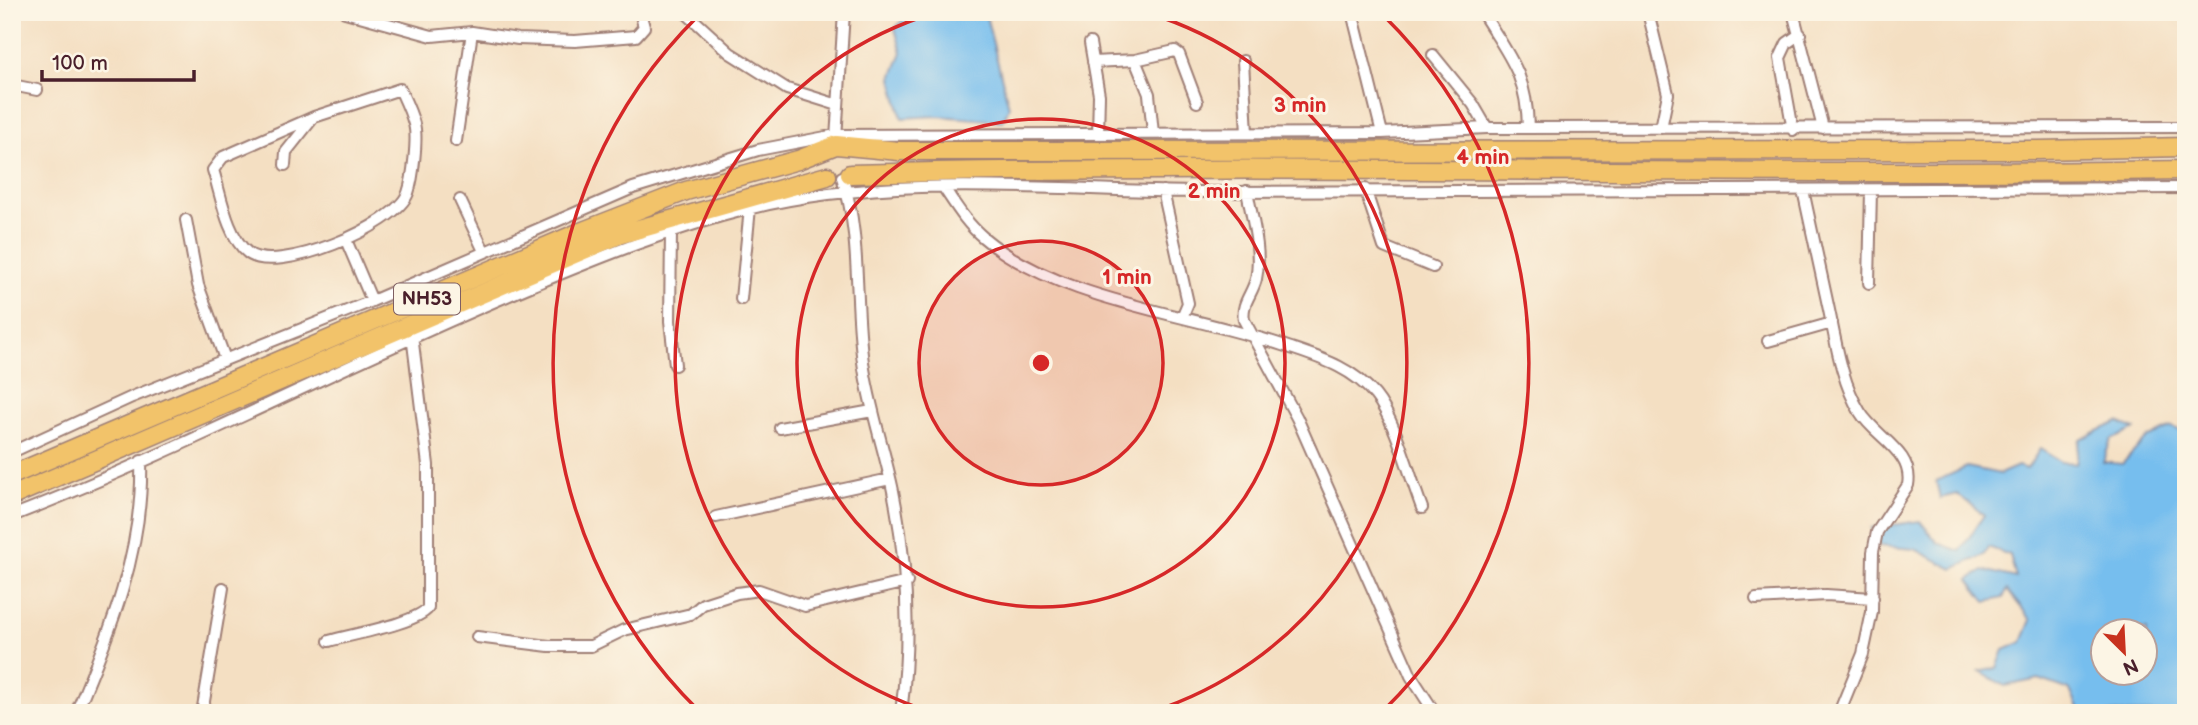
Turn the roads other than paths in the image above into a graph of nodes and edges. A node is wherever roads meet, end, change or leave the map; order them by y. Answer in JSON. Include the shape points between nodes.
{"nodes":[{"id":1,"x":345,"y":12,"type":"edge"},
{"id":2,"x":640,"y":12,"type":"edge"},
{"id":3,"x":685,"y":12,"type":"edge"},
{"id":4,"x":844,"y":12,"type":"edge"},
{"id":5,"x":1352,"y":12,"type":"edge"},
{"id":6,"x":1482,"y":12,"type":"edge"},
{"id":7,"x":1648,"y":12,"type":"edge"},
{"id":8,"x":1793,"y":12,"type":"edge"},
{"id":9,"x":472,"y":32,"type":"junction"},
{"id":10,"x":1800,"y":34,"type":"junction"},
{"id":11,"x":1090,"y":43,"type":"dead end"},
{"id":12,"x":1433,"y":55,"type":"dead end"},
{"id":13,"x":1135,"y":60,"type":"junction"},
{"id":14,"x":1244,"y":61,"type":"dead end"},
{"id":15,"x":1093,"y":62,"type":"junction"},
{"id":16,"x":12,"y":85,"type":"edge"},
{"id":17,"x":37,"y":90,"type":"dead end"},
{"id":18,"x":1197,"y":102,"type":"dead end"},
{"id":19,"x":838,"y":105,"type":"junction"},
{"id":20,"x":314,"y":117,"type":"junction"},
{"id":21,"x":2186,"y":127,"type":"edge"},
{"id":22,"x":1487,"y":128,"type":"junction"},
{"id":23,"x":1528,"y":128,"type":"junction"},
{"id":24,"x":1661,"y":128,"type":"junction"},
{"id":25,"x":1823,"y":128,"type":"junction"},
{"id":26,"x":1793,"y":130,"type":"junction"},
{"id":27,"x":1153,"y":133,"type":"junction"},
{"id":28,"x":1247,"y":133,"type":"junction"},
{"id":29,"x":1382,"y":133,"type":"junction"},
{"id":30,"x":1098,"y":134,"type":"junction"},
{"id":31,"x":456,"y":141,"type":"dead end"},
{"id":32,"x":836,"y":145,"type":"junction"},
{"id":33,"x":2186,"y":147,"type":"edge"},
{"id":34,"x":285,"y":166,"type":"dead end"},
{"id":35,"x":2186,"y":170,"type":"edge"},
{"id":36,"x":842,"y":180,"type":"junction"},
{"id":37,"x":944,"y":188,"type":"junction"},
{"id":38,"x":2186,"y":188,"type":"edge"},
{"id":39,"x":1365,"y":189,"type":"junction"},
{"id":40,"x":1803,"y":190,"type":"junction"},
{"id":41,"x":1871,"y":190,"type":"junction"},
{"id":42,"x":1163,"y":191,"type":"junction"},
{"id":43,"x":1247,"y":191,"type":"junction"},
{"id":44,"x":460,"y":200,"type":"dead end"},
{"id":45,"x":750,"y":208,"type":"junction"},
{"id":46,"x":186,"y":219,"type":"dead end"},
{"id":47,"x":671,"y":233,"type":"junction"},
{"id":48,"x":346,"y":240,"type":"junction"},
{"id":49,"x":484,"y":251,"type":"junction"},
{"id":50,"x":1433,"y":267,"type":"dead end"},
{"id":51,"x":1869,"y":283,"type":"dead end"},
{"id":52,"x":741,"y":299,"type":"dead end"},
{"id":53,"x":372,"y":300,"type":"junction"},
{"id":54,"x":1182,"y":317,"type":"junction"},
{"id":55,"x":1832,"y":323,"type":"junction"},
{"id":56,"x":1250,"y":334,"type":"junction"},
{"id":57,"x":412,"y":335,"type":"junction"},
{"id":58,"x":1768,"y":341,"type":"dead end"},
{"id":59,"x":225,"y":359,"type":"junction"},
{"id":60,"x":675,"y":365,"type":"dead end"},
{"id":61,"x":872,"y":411,"type":"junction"},
{"id":62,"x":780,"y":428,"type":"dead end"},
{"id":63,"x":12,"y":453,"type":"edge"},
{"id":64,"x":141,"y":461,"type":"junction"},
{"id":65,"x":12,"y":475,"type":"edge"},
{"id":66,"x":890,"y":478,"type":"junction"},
{"id":67,"x":13,"y":496,"type":"edge"},
{"id":68,"x":1422,"y":508,"type":"dead end"},
{"id":69,"x":12,"y":516,"type":"edge"},
{"id":70,"x":716,"y":517,"type":"dead end"},
{"id":71,"x":906,"y":582,"type":"junction"},
{"id":72,"x":223,"y":589,"type":"dead end"},
{"id":73,"x":1873,"y":598,"type":"junction"},
{"id":74,"x":1756,"y":599,"type":"dead end"},
{"id":75,"x":477,"y":637,"type":"dead end"},
{"id":76,"x":329,"y":641,"type":"dead end"},
{"id":77,"x":80,"y":712,"type":"edge"},
{"id":78,"x":202,"y":713,"type":"edge"},
{"id":79,"x":901,"y":713,"type":"edge"},
{"id":80,"x":1435,"y":713,"type":"edge"},
{"id":81,"x":1839,"y":713,"type":"edge"}],
"edges":[{"from":1,"to":9,"type":"street","via":[[432,36]]},
{"from":2,"to":9,"type":"street","via":[[644,27],[636,36],[575,41]]},
{"from":3,"to":19,"type":"street","via":[[730,53],[787,89]]},
{"from":4,"to":19,"type":"street"},
{"from":5,"to":29,"type":"street"},
{"from":6,"to":23,"type":"street","via":[[1523,79]]},
{"from":7,"to":24,"type":"street","via":[[1668,94]]},
{"from":8,"to":10,"type":"street"},
{"from":9,"to":31,"type":"street"},
{"from":10,"to":25,"type":"street"},
{"from":10,"to":26,"type":"street","via":[[1787,43],[1780,58]]},
{"from":11,"to":15,"type":"street"},
{"from":12,"to":22,"type":"street"},
{"from":13,"to":15,"type":"street"},
{"from":13,"to":18,"type":"street","via":[[1169,50],[1180,54]]},
{"from":13,"to":27,"type":"street","via":[[1149,94]]},
{"from":14,"to":28,"type":"street"},
{"from":15,"to":30,"type":"street","via":[[1099,95]]},
{"from":16,"to":17,"type":"street"},
{"from":19,"to":32,"type":"street"},
{"from":20,"to":34,"type":"street","via":[[286,152]]},
{"from":20,"to":48,"type":"street","via":[[400,89],[415,126],[408,193],[399,208]]},
{"from":20,"to":48,"type":"street","via":[[223,157],[212,170],[229,222],[250,256],[276,260]]},
{"from":21,"to":25,"type":"street"},
{"from":22,"to":23,"type":"street"},
{"from":22,"to":29,"type":"street"},
{"from":23,"to":24,"type":"street"},
{"from":24,"to":26,"type":"street"},
{"from":25,"to":26,"type":"street"},
{"from":27,"to":28,"type":"street"},
{"from":27,"to":30,"type":"street"},
{"from":28,"to":29,"type":"street"},
{"from":30,"to":32,"type":"street"},
{"from":32,"to":33,"type":"highway","number":"NH53","via":[[900,151]]},
{"from":32,"to":36,"type":"highway","via":[[854,162]]},
{"from":32,"to":36,"type":"highway","via":[[821,166]]},
{"from":32,"to":49,"type":"street","via":[[758,150],[633,188]]},
{"from":32,"to":65,"type":"highway","number":"NH53","via":[[685,191],[578,233]]},
{"from":35,"to":36,"type":"highway","number":"NH53","via":[[988,171]]},
{"from":36,"to":37,"type":"street"},
{"from":36,"to":45,"type":"street"},
{"from":36,"to":61,"type":"street"},
{"from":36,"to":67,"type":"highway","number":"NH53","via":[[621,234]]},
{"from":37,"to":42,"type":"street"},
{"from":37,"to":54,"type":"street","via":[[962,216],[1009,256],[1093,292]]},
{"from":38,"to":41,"type":"street"},
{"from":39,"to":40,"type":"street"},
{"from":39,"to":43,"type":"street"},
{"from":39,"to":50,"type":"street","via":[[1384,247]]},
{"from":40,"to":41,"type":"street"},
{"from":40,"to":55,"type":"street"},
{"from":41,"to":51,"type":"street"},
{"from":42,"to":43,"type":"street"},
{"from":42,"to":54,"type":"street","via":[[1188,303]]},
{"from":43,"to":56,"type":"street","via":[[1256,276],[1244,304]]},
{"from":44,"to":49,"type":"street"},
{"from":45,"to":47,"type":"street"},
{"from":45,"to":52,"type":"street"},
{"from":46,"to":59,"type":"street","via":[[195,272]]},
{"from":47,"to":57,"type":"street"},
{"from":47,"to":60,"type":"street","via":[[670,321]]},
{"from":48,"to":53,"type":"street"},
{"from":49,"to":53,"type":"street"},
{"from":53,"to":59,"type":"street"},
{"from":54,"to":56,"type":"street"},
{"from":55,"to":58,"type":"street"},
{"from":55,"to":73,"type":"street","via":[[1860,412],[1900,455],[1910,476],[1877,532]]},
{"from":56,"to":68,"type":"street","via":[[1336,363],[1375,395]]},
{"from":56,"to":80,"type":"street","via":[[1285,391],[1404,661]]},
{"from":57,"to":64,"type":"street"},
{"from":57,"to":76,"type":"street","via":[[428,465],[428,608],[422,615]]},
{"from":59,"to":63,"type":"street"},
{"from":61,"to":62,"type":"street"},
{"from":61,"to":66,"type":"street"},
{"from":64,"to":69,"type":"street"},
{"from":64,"to":77,"type":"street","via":[[141,503],[131,561]]},
{"from":66,"to":70,"type":"street"},
{"from":66,"to":71,"type":"street"},
{"from":71,"to":75,"type":"street","via":[[805,606],[759,590],[737,593],[703,604],[691,614],[624,629],[591,646]]},
{"from":71,"to":79,"type":"street","via":[[908,647]]},
{"from":72,"to":78,"type":"street"},
{"from":73,"to":74,"type":"street"},
{"from":73,"to":81,"type":"street","via":[[1863,654]]}]}
